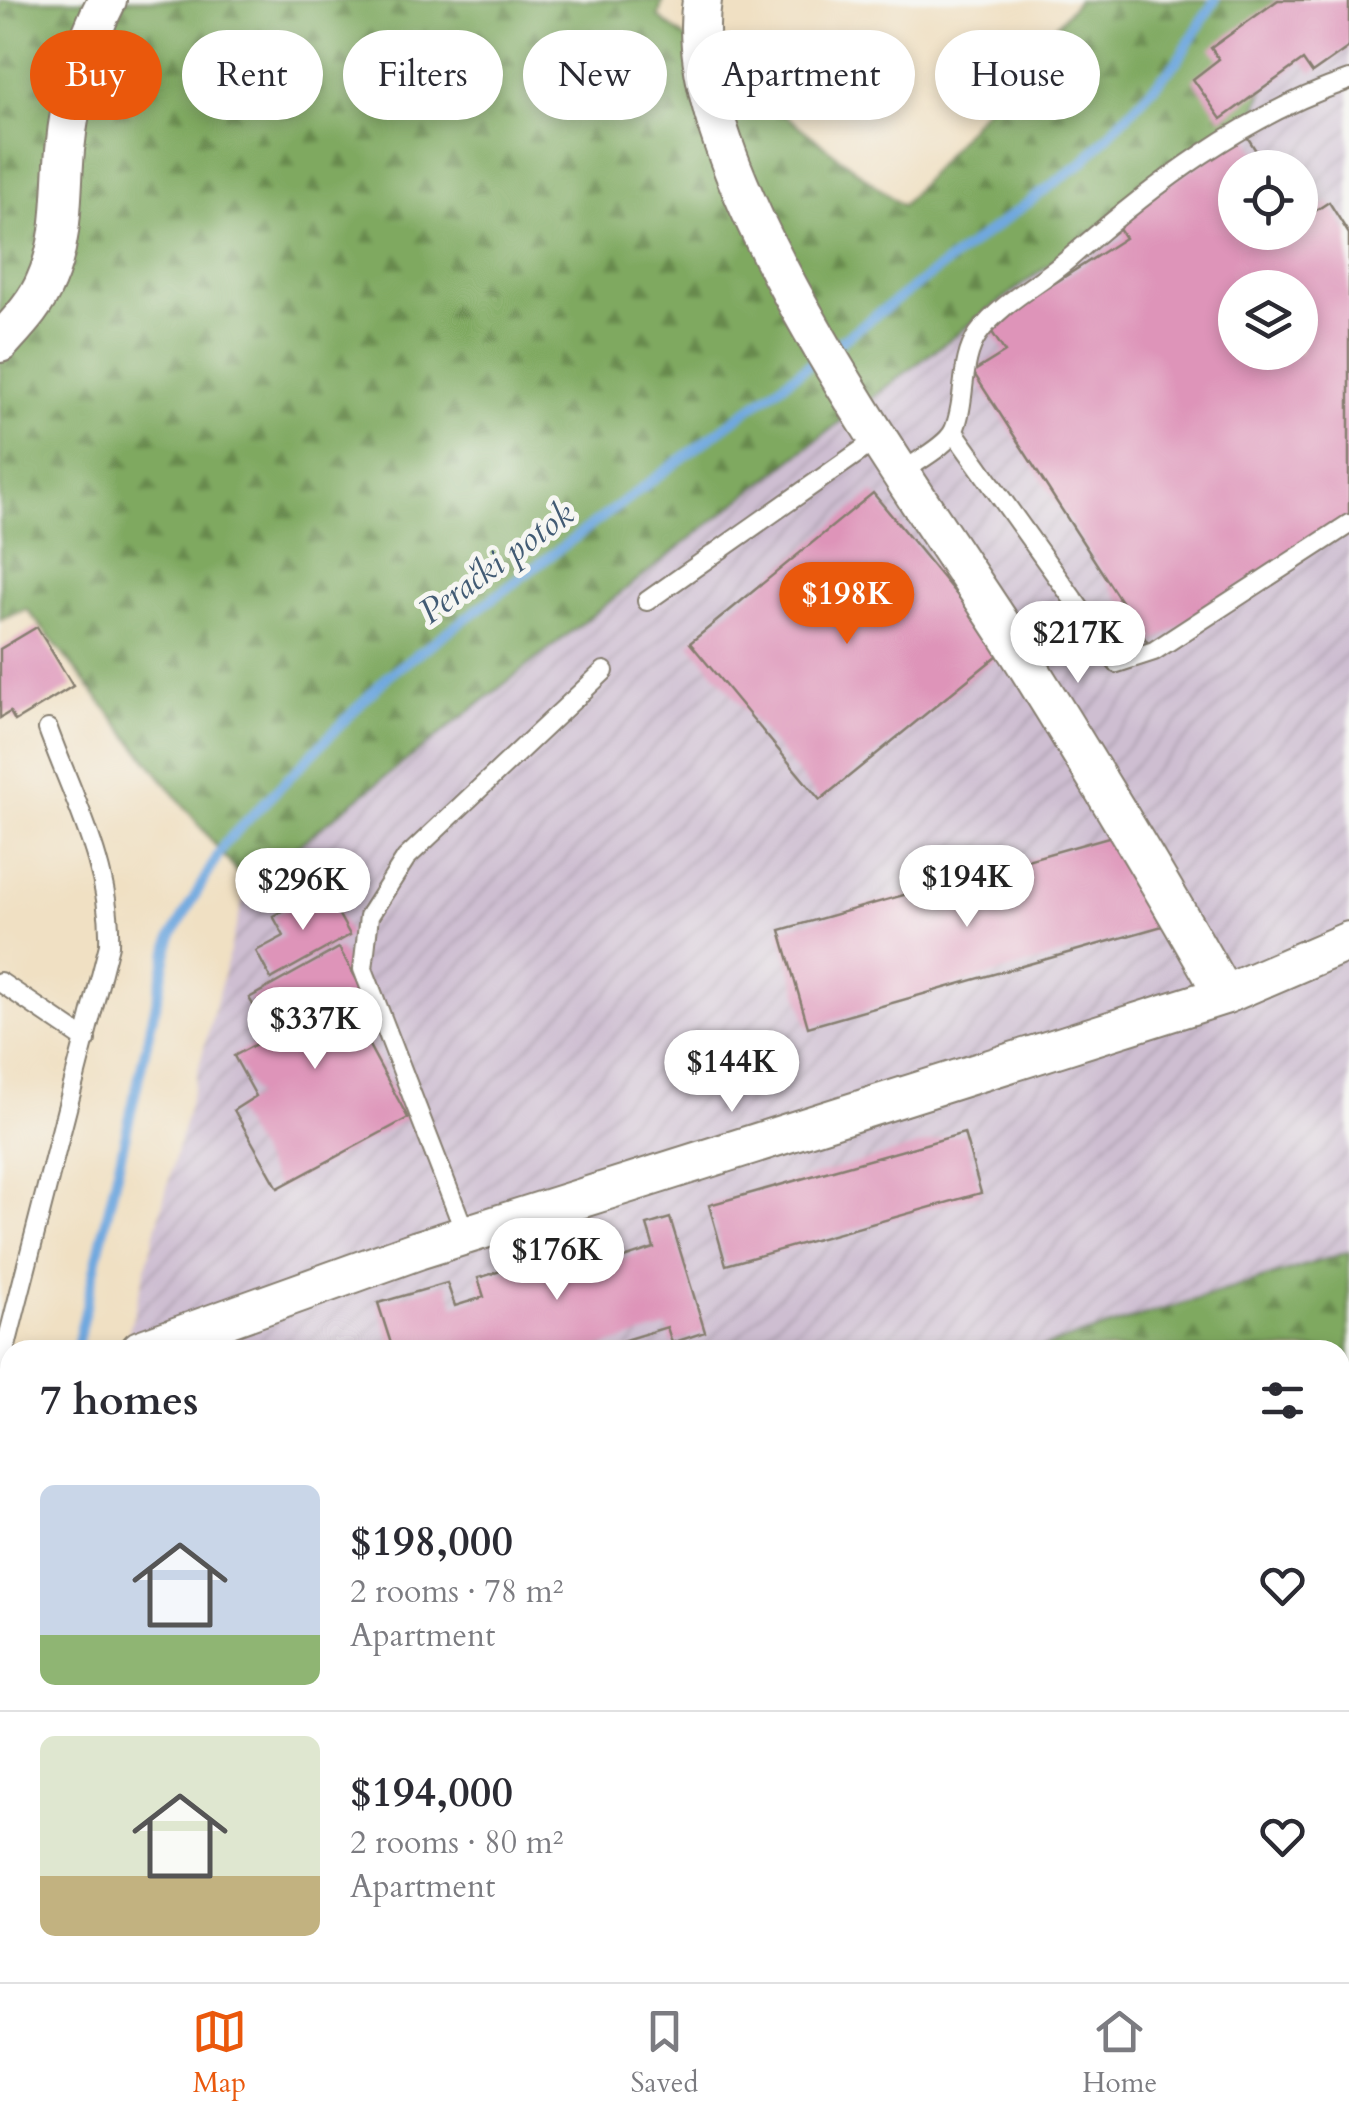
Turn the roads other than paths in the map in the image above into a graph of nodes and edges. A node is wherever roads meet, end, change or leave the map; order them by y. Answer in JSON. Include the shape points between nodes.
{"nodes":[{"id":1,"x":107,"y":0,"type":"edge"},
{"id":2,"x":702,"y":0,"type":"edge"},
{"id":3,"x":1349,"y":80,"type":"edge"},
{"id":4,"x":0,"y":343,"type":"edge"},
{"id":5,"x":872,"y":427,"type":"junction"},
{"id":6,"x":954,"y":432,"type":"junction"},
{"id":7,"x":901,"y":473,"type":"junction"},
{"id":8,"x":1349,"y":524,"type":"edge"},
{"id":9,"x":646,"y":602,"type":"dead end"},
{"id":10,"x":1083,"y":613,"type":"junction"},
{"id":11,"x":1019,"y":652,"type":"junction"},
{"id":12,"x":604,"y":671,"type":"dead end"},
{"id":13,"x":48,"y":729,"type":"dead end"},
{"id":14,"x":1349,"y":942,"type":"edge"},
{"id":15,"x":0,"y":982,"type":"edge"},
{"id":16,"x":1224,"y":995,"type":"junction"},
{"id":17,"x":86,"y":1040,"type":"junction"},
{"id":18,"x":466,"y":1234,"type":"junction"},
{"id":19,"x":6,"y":1328,"type":"edge"},
{"id":20,"x":168,"y":1340,"type":"edge"}],
"edges":[{"from":1,"to":4,"type":"street","via":[[70,110],[56,247],[46,281]]},
{"from":2,"to":5,"type":"street","via":[[702,73],[746,201]]},
{"from":3,"to":6,"type":"lane","via":[[1254,120],[1128,207],[994,314],[975,338]]},
{"from":5,"to":7,"type":"street"},
{"from":5,"to":9,"type":"lane"},
{"from":6,"to":7,"type":"lane"},
{"from":6,"to":10,"type":"lane"},
{"from":7,"to":11,"type":"street"},
{"from":8,"to":10,"type":"lane","via":[[1154,651],[1117,663]]},
{"from":10,"to":11,"type":"lane"},
{"from":11,"to":16,"type":"street"},
{"from":12,"to":18,"type":"lane","via":[[406,858],[370,916],[363,969]]},
{"from":13,"to":17,"type":"lane","via":[[110,912],[109,945]]},
{"from":14,"to":16,"type":"street"},
{"from":15,"to":17,"type":"lane"},
{"from":16,"to":18,"type":"street"},
{"from":17,"to":19,"type":"lane"},
{"from":18,"to":20,"type":"street"}]}
